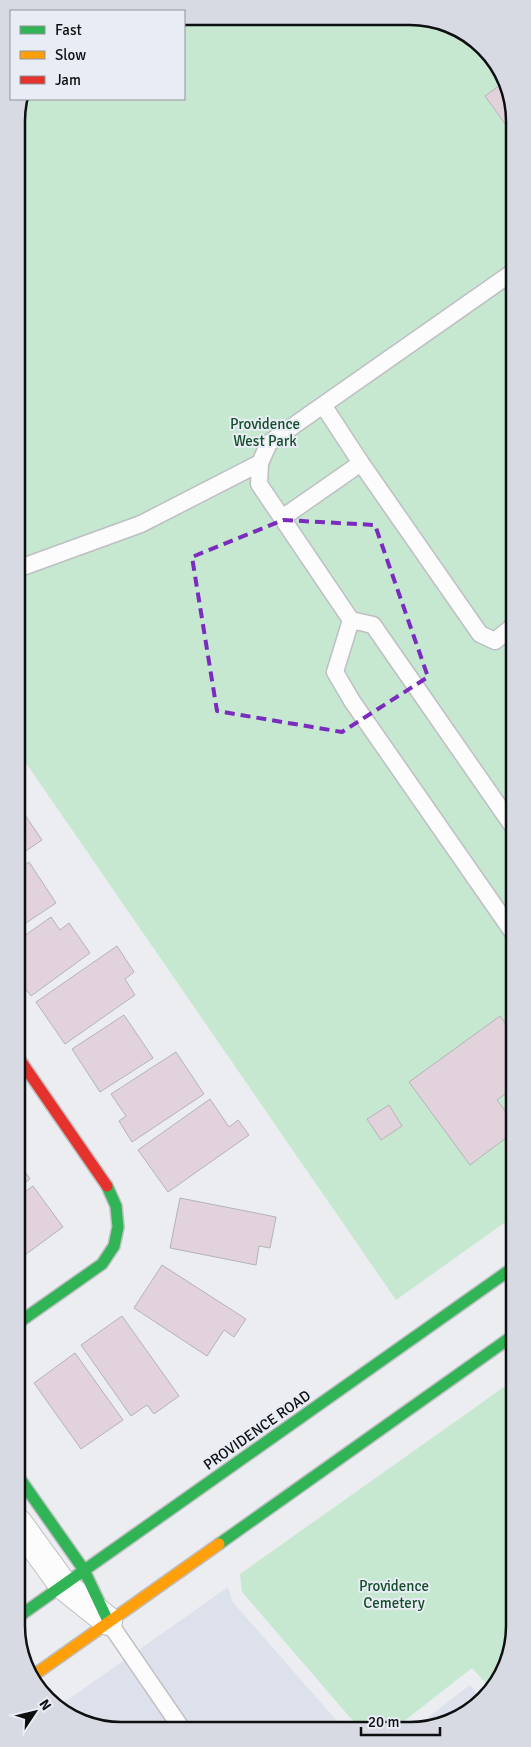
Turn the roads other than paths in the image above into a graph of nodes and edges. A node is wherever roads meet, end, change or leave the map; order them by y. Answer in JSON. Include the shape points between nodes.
{"nodes":[{"id":1,"x":506,"y":277,"type":"edge"},
{"id":2,"x":323,"y":405,"type":"junction"},
{"id":3,"x":260,"y":463,"type":"junction"},
{"id":4,"x":361,"y":463,"type":"junction"},
{"id":5,"x":282,"y":518,"type":"junction"},
{"id":6,"x":25,"y":566,"type":"edge"},
{"id":7,"x":352,"y":620,"type":"junction"},
{"id":8,"x":506,"y":632,"type":"edge"},
{"id":9,"x":506,"y":816,"type":"edge"},
{"id":10,"x":506,"y":922,"type":"edge"},
{"id":11,"x":25,"y":1067,"type":"edge"},
{"id":12,"x":506,"y":1273,"type":"edge"},
{"id":13,"x":25,"y":1318,"type":"edge"},
{"id":14,"x":506,"y":1341,"type":"edge"},
{"id":15,"x":25,"y":1489,"type":"edge"},
{"id":16,"x":25,"y":1530,"type":"edge"},
{"id":17,"x":74,"y":1577,"type":"junction"},
{"id":18,"x":25,"y":1612,"type":"edge"},
{"id":19,"x":108,"y":1621,"type":"junction"},
{"id":20,"x":37,"y":1673,"type":"edge"},
{"id":21,"x":177,"y":1722,"type":"edge"}],
"edges":[{"from":1,"to":2,"type":"lane"},
{"from":2,"to":3,"type":"lane","via":[[269,443]]},
{"from":2,"to":4,"type":"lane"},
{"from":3,"to":5,"type":"lane","via":[[259,484]]},
{"from":3,"to":6,"type":"lane","via":[[141,524]]},
{"from":4,"to":5,"type":"lane"},
{"from":4,"to":8,"type":"lane","via":[[480,634],[495,641]]},
{"from":5,"to":7,"type":"lane"},
{"from":7,"to":9,"type":"lane","via":[[373,625]]},
{"from":7,"to":10,"type":"lane","via":[[335,672]]},
{"from":11,"to":13,"type":"main road","via":[[106,1185],[116,1206],[118,1227],[114,1246],[102,1264]]},
{"from":12,"to":17,"type":"main road","name":"PROVIDENCE ROAD"},
{"from":14,"to":19,"type":"main road"},
{"from":15,"to":17,"type":"main road"},
{"from":16,"to":17,"type":"street"},
{"from":17,"to":18,"type":"main road","name":"PROVIDENCE ROAD"},
{"from":17,"to":19,"type":"street"},
{"from":19,"to":20,"type":"main road"},
{"from":19,"to":21,"type":"lane"}]}
